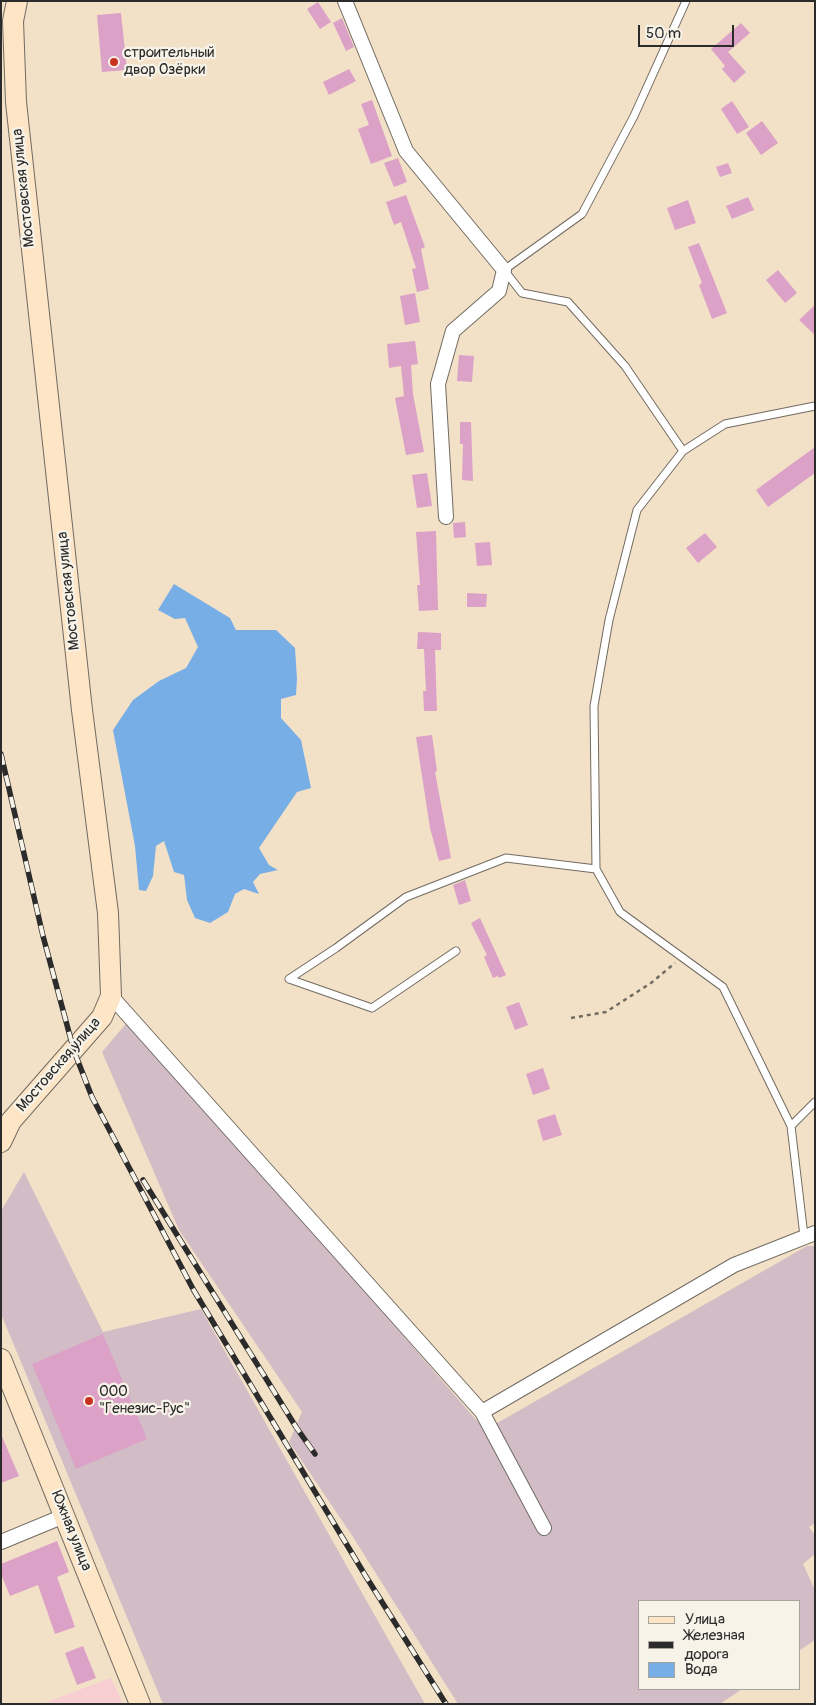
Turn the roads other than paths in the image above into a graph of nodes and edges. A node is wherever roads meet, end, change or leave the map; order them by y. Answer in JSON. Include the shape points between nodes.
{"nodes":[{"id":1,"x":16,"y":1,"type":"edge"},
{"id":2,"x":345,"y":1,"type":"edge"},
{"id":3,"x":686,"y":1,"type":"edge"},
{"id":4,"x":504,"y":270,"type":"junction"},
{"id":5,"x":815,"y":406,"type":"edge"},
{"id":6,"x":682,"y":451,"type":"junction"},
{"id":7,"x":446,"y":517,"type":"dead end"},
{"id":8,"x":596,"y":869,"type":"junction"},
{"id":9,"x":456,"y":951,"type":"dead end"},
{"id":10,"x":111,"y":996,"type":"junction"},
{"id":11,"x":815,"y":1102,"type":"edge"},
{"id":12,"x":791,"y":1126,"type":"junction"},
{"id":13,"x":1,"y":1142,"type":"edge"},
{"id":14,"x":809,"y":1235,"type":"edge"},
{"id":15,"x":1,"y":1359,"type":"edge"},
{"id":16,"x":482,"y":1412,"type":"junction"},
{"id":17,"x":64,"y":1516,"type":"junction"},
{"id":18,"x":544,"y":1528,"type":"dead end"},
{"id":19,"x":1,"y":1542,"type":"edge"},
{"id":20,"x":140,"y":1704,"type":"edge"}],
"edges":[{"from":1,"to":10,"type":"street","name":"Мостовская улица","via":[[16,102],[75,651],[108,913]]},
{"from":2,"to":4,"type":"street","via":[[406,151]]},
{"from":3,"to":4,"type":"lane","via":[[634,116],[582,214]]},
{"from":4,"to":6,"type":"lane","via":[[522,293],[568,302],[625,366]]},
{"from":4,"to":7,"type":"street","via":[[499,291],[453,331],[438,384]]},
{"from":5,"to":6,"type":"lane","via":[[725,424]]},
{"from":6,"to":8,"type":"lane","via":[[637,510],[609,620],[594,706]]},
{"from":8,"to":9,"type":"lane","via":[[506,858],[406,897],[289,979],[372,1008]]},
{"from":8,"to":12,"type":"lane","via":[[620,912],[724,988]]},
{"from":10,"to":13,"type":"street","name":"Мостовская улица","via":[[102,1017],[11,1121]]},
{"from":10,"to":16,"type":"street"},
{"from":11,"to":12,"type":"lane"},
{"from":12,"to":14,"type":"lane"},
{"from":14,"to":16,"type":"street","via":[[734,1265]]},
{"from":15,"to":17,"type":"street","name":"Южная улица"},
{"from":16,"to":18,"type":"street"},
{"from":17,"to":19,"type":"street"},
{"from":17,"to":20,"type":"street","name":"Южная улица"}]}
